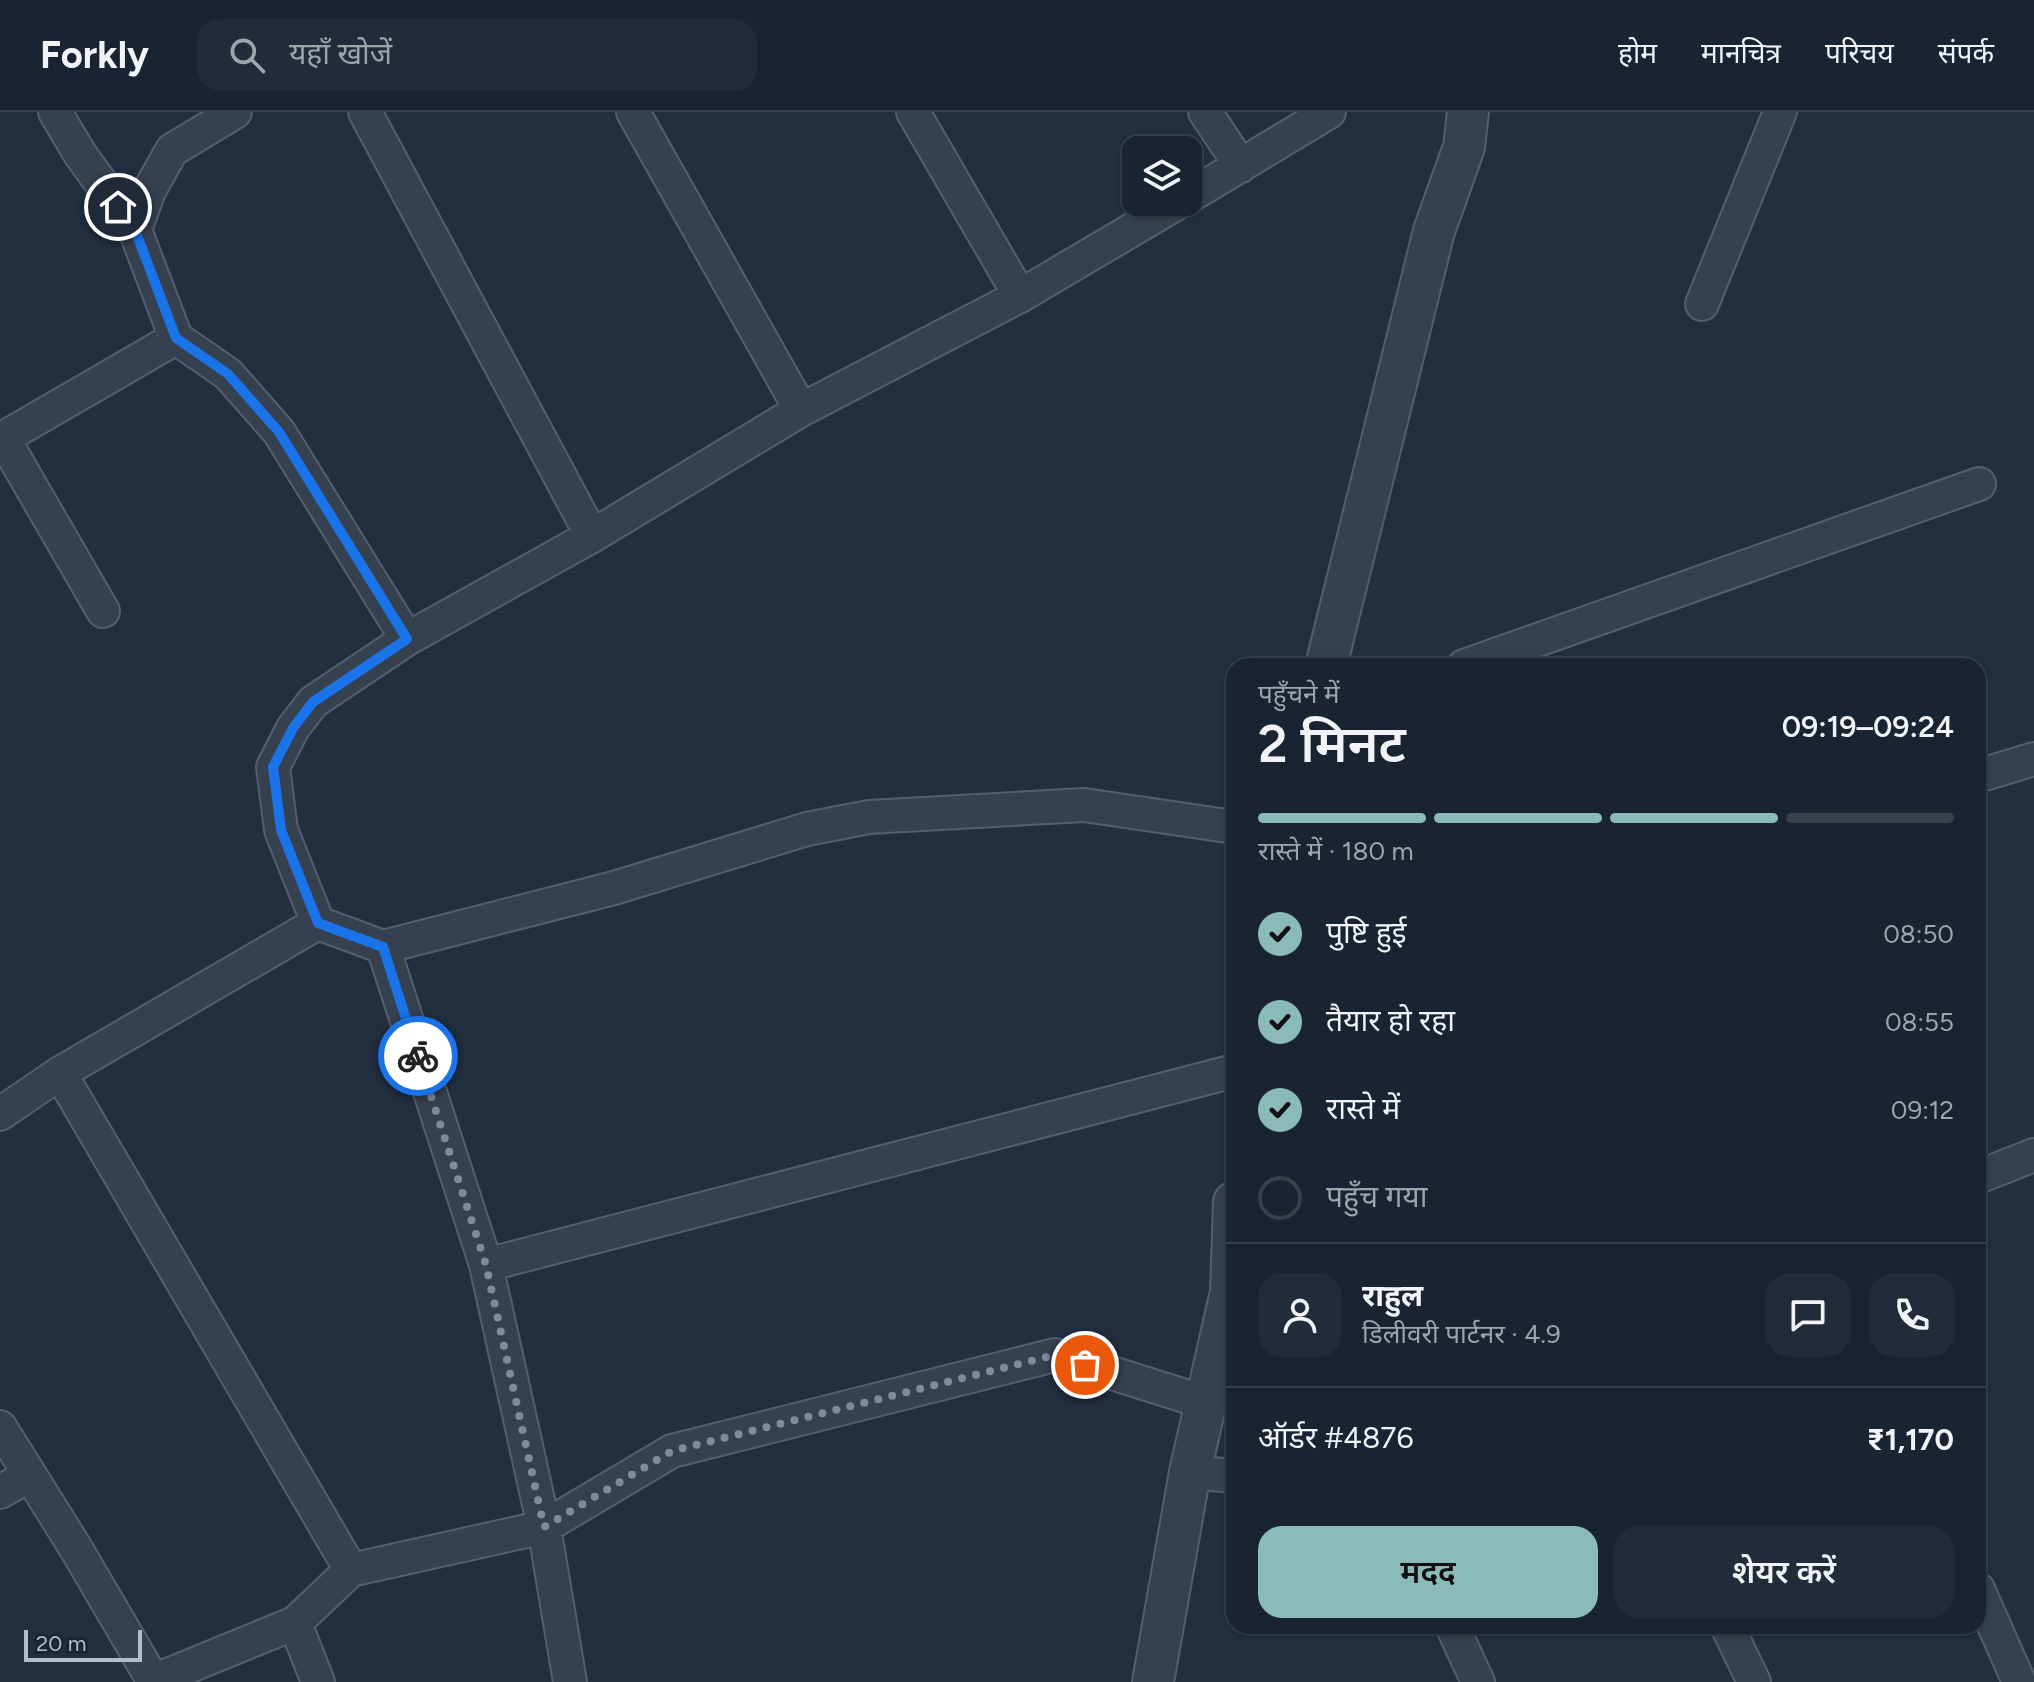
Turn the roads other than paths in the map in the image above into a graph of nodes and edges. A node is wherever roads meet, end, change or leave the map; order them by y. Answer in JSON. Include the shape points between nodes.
{"nodes":[{"id":1,"x":55,"y":112,"type":"edge"},
{"id":2,"x":235,"y":112,"type":"edge"},
{"id":3,"x":365,"y":112,"type":"edge"},
{"id":4,"x":633,"y":112,"type":"edge"},
{"id":5,"x":913,"y":112,"type":"edge"},
{"id":6,"x":1205,"y":112,"type":"edge"},
{"id":7,"x":1329,"y":112,"type":"edge"},
{"id":8,"x":1468,"y":112,"type":"edge"},
{"id":9,"x":1780,"y":112,"type":"edge"},
{"id":10,"x":1241,"y":166,"type":"junction"},
{"id":11,"x":1202,"y":189,"type":"edge"},
{"id":12,"x":1155,"y":216,"type":"edge"},
{"id":13,"x":135,"y":230,"type":"junction"},
{"id":14,"x":1020,"y":296,"type":"junction"},
{"id":15,"x":1702,"y":304,"type":"dead end"},
{"id":16,"x":176,"y":338,"type":"junction"},
{"id":17,"x":801,"y":410,"type":"junction"},
{"id":18,"x":1,"y":439,"type":"edge"},
{"id":19,"x":1979,"y":484,"type":"dead end"},
{"id":20,"x":592,"y":536,"type":"junction"},
{"id":21,"x":103,"y":611,"type":"dead end"},
{"id":22,"x":407,"y":639,"type":"junction"},
{"id":23,"x":1328,"y":658,"type":"edge"},
{"id":24,"x":1487,"y":658,"type":"edge"},
{"id":25,"x":2034,"y":759,"type":"edge"},
{"id":26,"x":1986,"y":774,"type":"edge"},
{"id":27,"x":1226,"y":826,"type":"edge"},
{"id":28,"x":318,"y":923,"type":"junction"},
{"id":29,"x":383,"y":947,"type":"junction"},
{"id":30,"x":60,"y":1073,"type":"junction"},
{"id":31,"x":1226,"y":1073,"type":"edge"},
{"id":32,"x":0,"y":1114,"type":"edge"},
{"id":33,"x":2034,"y":1155,"type":"edge"},
{"id":34,"x":1986,"y":1174,"type":"edge"},
{"id":35,"x":486,"y":1265,"type":"junction"},
{"id":36,"x":1226,"y":1315,"type":"edge"},
{"id":37,"x":1207,"y":1403,"type":"junction"},
{"id":38,"x":0,"y":1427,"type":"edge"},
{"id":39,"x":1190,"y":1472,"type":"junction"},
{"id":40,"x":30,"y":1475,"type":"junction"},
{"id":41,"x":1226,"y":1475,"type":"edge"},
{"id":42,"x":0,"y":1492,"type":"edge"},
{"id":43,"x":544,"y":1527,"type":"junction"},
{"id":44,"x":351,"y":1570,"type":"junction"},
{"id":45,"x":1986,"y":1607,"type":"edge"},
{"id":46,"x":295,"y":1623,"type":"junction"},
{"id":47,"x":1456,"y":1634,"type":"edge"},
{"id":48,"x":1731,"y":1634,"type":"edge"},
{"id":49,"x":152,"y":1681,"type":"edge"},
{"id":50,"x":318,"y":1682,"type":"edge"},
{"id":51,"x":570,"y":1682,"type":"edge"},
{"id":52,"x":1153,"y":1682,"type":"edge"},
{"id":53,"x":1478,"y":1682,"type":"edge"},
{"id":54,"x":1754,"y":1682,"type":"edge"},
{"id":55,"x":2019,"y":1682,"type":"edge"}],
"edges":[{"from":1,"to":13,"type":"street"},
{"from":2,"to":13,"type":"street","via":[[172,150]]},
{"from":3,"to":20,"type":"street"},
{"from":4,"to":17,"type":"street"},
{"from":5,"to":14,"type":"street"},
{"from":6,"to":10,"type":"street"},
{"from":7,"to":10,"type":"street"},
{"from":8,"to":23,"type":"street","via":[[1464,147],[1434,231]]},
{"from":9,"to":15,"type":"street"},
{"from":10,"to":11,"type":"street"},
{"from":12,"to":14,"type":"street"},
{"from":13,"to":16,"type":"street"},
{"from":14,"to":17,"type":"street"},
{"from":16,"to":18,"type":"street"},
{"from":16,"to":22,"type":"street","via":[[228,374],[279,432]]},
{"from":17,"to":20,"type":"street"},
{"from":18,"to":21,"type":"street"},
{"from":19,"to":24,"type":"street"},
{"from":20,"to":22,"type":"street"},
{"from":22,"to":28,"type":"street","via":[[313,702],[273,767],[281,830]]},
{"from":25,"to":26,"type":"street"},
{"from":27,"to":29,"type":"street","via":[[1084,805],[869,817],[807,829],[614,888]]},
{"from":28,"to":29,"type":"street"},
{"from":28,"to":30,"type":"street"},
{"from":29,"to":35,"type":"street"},
{"from":30,"to":32,"type":"street"},
{"from":30,"to":44,"type":"street"},
{"from":31,"to":35,"type":"street"},
{"from":33,"to":34,"type":"street"},
{"from":35,"to":43,"type":"street"},
{"from":36,"to":37,"type":"street"},
{"from":37,"to":39,"type":"street"},
{"from":37,"to":43,"type":"street","via":[[1055,1355],[672,1451]]},
{"from":38,"to":40,"type":"street"},
{"from":39,"to":41,"type":"street"},
{"from":39,"to":52,"type":"street"},
{"from":40,"to":42,"type":"street"},
{"from":40,"to":49,"type":"street"},
{"from":43,"to":44,"type":"street"},
{"from":43,"to":51,"type":"street"},
{"from":44,"to":46,"type":"street"},
{"from":45,"to":55,"type":"street"},
{"from":46,"to":49,"type":"street"},
{"from":46,"to":50,"type":"street"},
{"from":47,"to":53,"type":"street"},
{"from":48,"to":54,"type":"street"}]}
